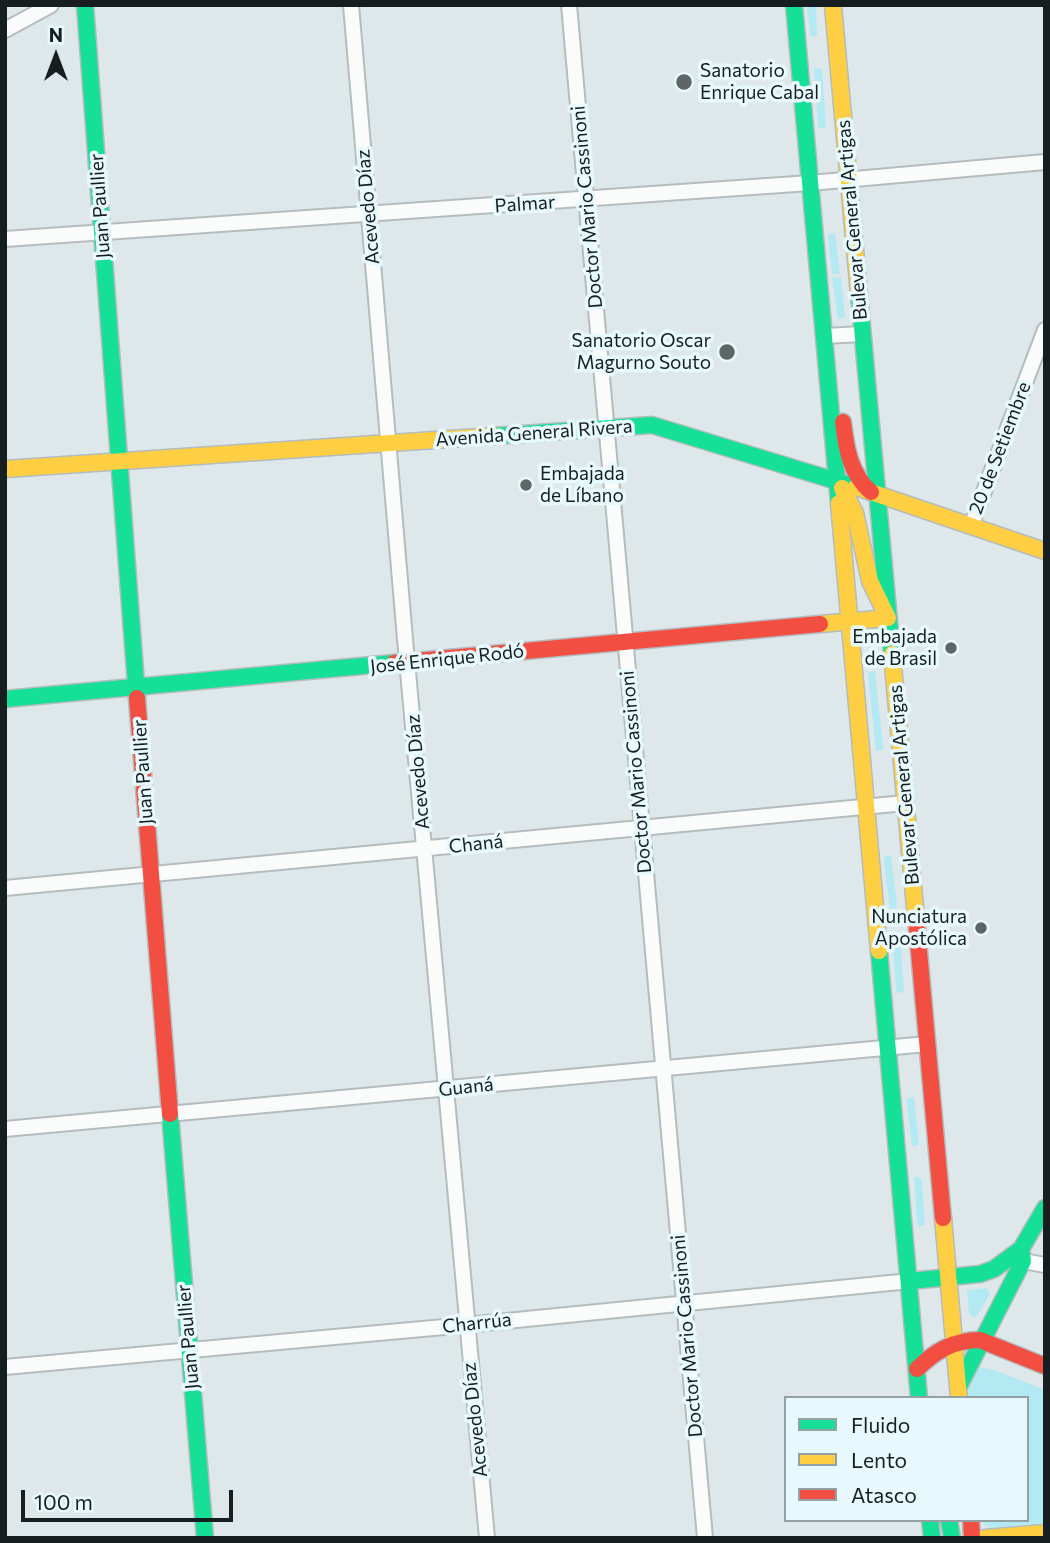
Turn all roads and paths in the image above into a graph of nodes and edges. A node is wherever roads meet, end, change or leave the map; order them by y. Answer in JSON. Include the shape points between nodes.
{"nodes":[{"id":1,"x":51,"y":5,"type":"edge"},
{"id":2,"x":85,"y":5,"type":"edge"},
{"id":3,"x":351,"y":5,"type":"edge"},
{"id":4,"x":569,"y":5,"type":"edge"},
{"id":5,"x":794,"y":5,"type":"edge"},
{"id":6,"x":833,"y":5,"type":"edge"},
{"id":7,"x":5,"y":30,"type":"edge"},
{"id":8,"x":1045,"y":162,"type":"edge"},
{"id":9,"x":849,"y":180,"type":"junction"},
{"id":10,"x":810,"y":183,"type":"junction"},
{"id":11,"x":586,"y":199,"type":"junction"},
{"id":12,"x":369,"y":215,"type":"junction"},
{"id":13,"x":102,"y":233,"type":"junction"},
{"id":14,"x":5,"y":239,"type":"edge"},
{"id":15,"x":1045,"y":330,"type":"edge"},
{"id":16,"x":862,"y":334,"type":"junction"},
{"id":17,"x":825,"y":341,"type":"junction"},
{"id":18,"x":607,"y":427,"type":"junction"},
{"id":19,"x":389,"y":443,"type":"junction"},
{"id":20,"x":120,"y":461,"type":"junction"},
{"id":21,"x":5,"y":469,"type":"edge"},
{"id":22,"x":838,"y":481,"type":"junction"},
{"id":23,"x":878,"y":496,"type":"junction"},
{"id":24,"x":971,"y":526,"type":"junction"},
{"id":25,"x":1045,"y":551,"type":"edge"},
{"id":26,"x":888,"y":618,"type":"junction"},
{"id":27,"x":850,"y":621,"type":"junction"},
{"id":28,"x":625,"y":642,"type":"junction"},
{"id":29,"x":408,"y":664,"type":"junction"},
{"id":30,"x":137,"y":688,"type":"junction"},
{"id":31,"x":5,"y":699,"type":"edge"},
{"id":32,"x":905,"y":803,"type":"junction"},
{"id":33,"x":867,"y":806,"type":"junction"},
{"id":34,"x":641,"y":827,"type":"junction"},
{"id":35,"x":425,"y":848,"type":"junction"},
{"id":36,"x":150,"y":875,"type":"junction"},
{"id":37,"x":5,"y":888,"type":"edge"},
{"id":38,"x":927,"y":1044,"type":"junction"},
{"id":39,"x":888,"y":1048,"type":"junction"},
{"id":40,"x":663,"y":1067,"type":"junction"},
{"id":41,"x":446,"y":1089,"type":"junction"},
{"id":42,"x":169,"y":1115,"type":"junction"},
{"id":43,"x":5,"y":1129,"type":"edge"},
{"id":44,"x":1045,"y":1208,"type":"edge"},
{"id":45,"x":1022,"y":1255,"type":"junction"},
{"id":46,"x":1045,"y":1265,"type":"edge"},
{"id":47,"x":948,"y":1277,"type":"junction"},
{"id":48,"x":910,"y":1281,"type":"junction"},
{"id":49,"x":683,"y":1302,"type":"junction"},
{"id":50,"x":466,"y":1325,"type":"junction"},
{"id":51,"x":980,"y":1340,"type":"junction"},
{"id":52,"x":954,"y":1344,"type":"junction"},
{"id":53,"x":190,"y":1349,"type":"junction"},
{"id":54,"x":1045,"y":1366,"type":"edge"},
{"id":55,"x":5,"y":1367,"type":"edge"},
{"id":56,"x":918,"y":1369,"type":"junction"},
{"id":57,"x":959,"y":1392,"type":"edge"},
{"id":58,"x":919,"y":1396,"type":"edge"},
{"id":59,"x":1045,"y":1533,"type":"edge"},
{"id":60,"x":205,"y":1538,"type":"edge"},
{"id":61,"x":487,"y":1538,"type":"edge"},
{"id":62,"x":705,"y":1538,"type":"edge"},
{"id":63,"x":985,"y":1538,"type":"edge"}],
"edges":[{"from":1,"to":7,"type":"street"},
{"from":2,"to":13,"type":"main road","name":"Juan Paullier"},
{"from":3,"to":12,"type":"street","name":"Acevedo Díaz"},
{"from":4,"to":11,"type":"street","name":"Doctor Mario Cassinoni"},
{"from":5,"to":10,"type":"main road","name":"Bulevar General Artigas"},
{"from":6,"to":9,"type":"main road","name":"Bulevar General Artigas"},
{"from":8,"to":9,"type":"street","name":"Palmar"},
{"from":9,"to":10,"type":"street","name":"Palmar"},
{"from":9,"to":16,"type":"main road","name":"Bulevar General Artigas"},
{"from":10,"to":11,"type":"street","name":"Palmar"},
{"from":10,"to":17,"type":"main road","name":"Bulevar General Artigas"},
{"from":11,"to":12,"type":"street","name":"Palmar"},
{"from":11,"to":18,"type":"street","name":"Doctor Mario Cassinoni"},
{"from":12,"to":13,"type":"street","name":"Palmar"},
{"from":12,"to":19,"type":"street","name":"Acevedo Díaz"},
{"from":13,"to":14,"type":"street","name":"Palmar"},
{"from":13,"to":20,"type":"main road","name":"Juan Paullier"},
{"from":15,"to":24,"type":"street","name":"20 de Setiembre"},
{"from":16,"to":17,"type":"street"},
{"from":16,"to":23,"type":"main road","name":"Bulevar General Artigas"},
{"from":17,"to":22,"type":"main road","name":"Bulevar General Artigas"},
{"from":17,"to":23,"type":"main road","via":[[835,366],[854,470],[863,486]]},
{"from":18,"to":19,"type":"main road","name":"Avenida General Rivera"},
{"from":18,"to":22,"type":"main road","name":"Avenida General Rivera","via":[[663,427]]},
{"from":18,"to":28,"type":"street","name":"Doctor Mario Cassinoni"},
{"from":19,"to":20,"type":"main road","name":"Avenida General Rivera"},
{"from":19,"to":29,"type":"street","name":"Acevedo Díaz"},
{"from":20,"to":21,"type":"main road","name":"Avenida General Rivera"},
{"from":20,"to":30,"type":"main road","name":"Juan Paullier"},
{"from":22,"to":23,"type":"main road","name":"Avenida General Rivera"},
{"from":22,"to":26,"type":"main road","via":[[852,505],[866,570]]},
{"from":22,"to":27,"type":"main road","name":"Bulevar General Artigas"},
{"from":23,"to":24,"type":"main road","name":"Avenida General Rivera"},
{"from":23,"to":26,"type":"main road","name":"Bulevar General Artigas"},
{"from":24,"to":25,"type":"main road","name":"Avenida General Rivera"},
{"from":26,"to":27,"type":"main road","name":"José Enrique Rodó"},
{"from":26,"to":32,"type":"main road","name":"Bulevar General Artigas"},
{"from":27,"to":28,"type":"main road","name":"José Enrique Rodó"},
{"from":27,"to":33,"type":"main road","name":"Bulevar General Artigas"},
{"from":28,"to":29,"type":"main road","name":"José Enrique Rodó"},
{"from":28,"to":34,"type":"street","name":"Doctor Mario Cassinoni"},
{"from":29,"to":30,"type":"main road","name":"José Enrique Rodó"},
{"from":29,"to":35,"type":"street","name":"Acevedo Díaz"},
{"from":30,"to":31,"type":"main road","name":"José Enrique Rodó"},
{"from":30,"to":36,"type":"main road","name":"Juan Paullier"},
{"from":32,"to":33,"type":"street","name":"Chaná"},
{"from":32,"to":38,"type":"main road","name":"Bulevar General Artigas"},
{"from":33,"to":34,"type":"street","name":"Chaná"},
{"from":33,"to":39,"type":"main road","name":"Bulevar General Artigas"},
{"from":34,"to":35,"type":"street","name":"Chaná"},
{"from":34,"to":40,"type":"street","name":"Doctor Mario Cassinoni"},
{"from":35,"to":36,"type":"street","name":"Chaná"},
{"from":35,"to":41,"type":"street","name":"Acevedo Díaz"},
{"from":36,"to":37,"type":"street","name":"Chaná"},
{"from":36,"to":42,"type":"main road","name":"Juan Paullier"},
{"from":38,"to":39,"type":"street","name":"Guaná"},
{"from":38,"to":47,"type":"main road","name":"Bulevar General Artigas"},
{"from":39,"to":40,"type":"street","name":"Guaná"},
{"from":39,"to":48,"type":"main road","name":"Bulevar General Artigas"},
{"from":40,"to":41,"type":"street","name":"Guaná"},
{"from":40,"to":49,"type":"street","name":"Doctor Mario Cassinoni"},
{"from":41,"to":42,"type":"street","name":"Guaná"},
{"from":41,"to":50,"type":"street","name":"Acevedo Díaz"},
{"from":42,"to":43,"type":"street","name":"Guaná"},
{"from":42,"to":53,"type":"main road","name":"Juan Paullier"},
{"from":44,"to":45,"type":"main road"},
{"from":45,"to":46,"type":"street"},
{"from":45,"to":47,"type":"main road","name":"Charrúa","via":[[1010,1253],[993,1270]]},
{"from":45,"to":51,"type":"main road"},
{"from":47,"to":48,"type":"main road","name":"Charrúa"},
{"from":47,"to":52,"type":"main road","name":"Bulevar General Artigas"},
{"from":48,"to":49,"type":"street","name":"Charrúa"},
{"from":48,"to":56,"type":"main road","name":"Bulevar General Artigas"},
{"from":49,"to":50,"type":"street","name":"Charrúa"},
{"from":49,"to":62,"type":"street","name":"Doctor Mario Cassinoni"},
{"from":50,"to":53,"type":"street","name":"Charrúa"},
{"from":50,"to":61,"type":"street","name":"Acevedo Díaz"},
{"from":51,"to":52,"type":"main road"},
{"from":51,"to":54,"type":"main road"},
{"from":51,"to":57,"type":"main road"},
{"from":52,"to":56,"type":"main road"},
{"from":52,"to":57,"type":"main road","name":"Bulevar General Artigas"},
{"from":53,"to":55,"type":"street","name":"Charrúa"},
{"from":53,"to":60,"type":"main road","name":"Juan Paullier"},
{"from":56,"to":58,"type":"main road","name":"Bulevar General Artigas"},
{"from":59,"to":63,"type":"main road"}]}
